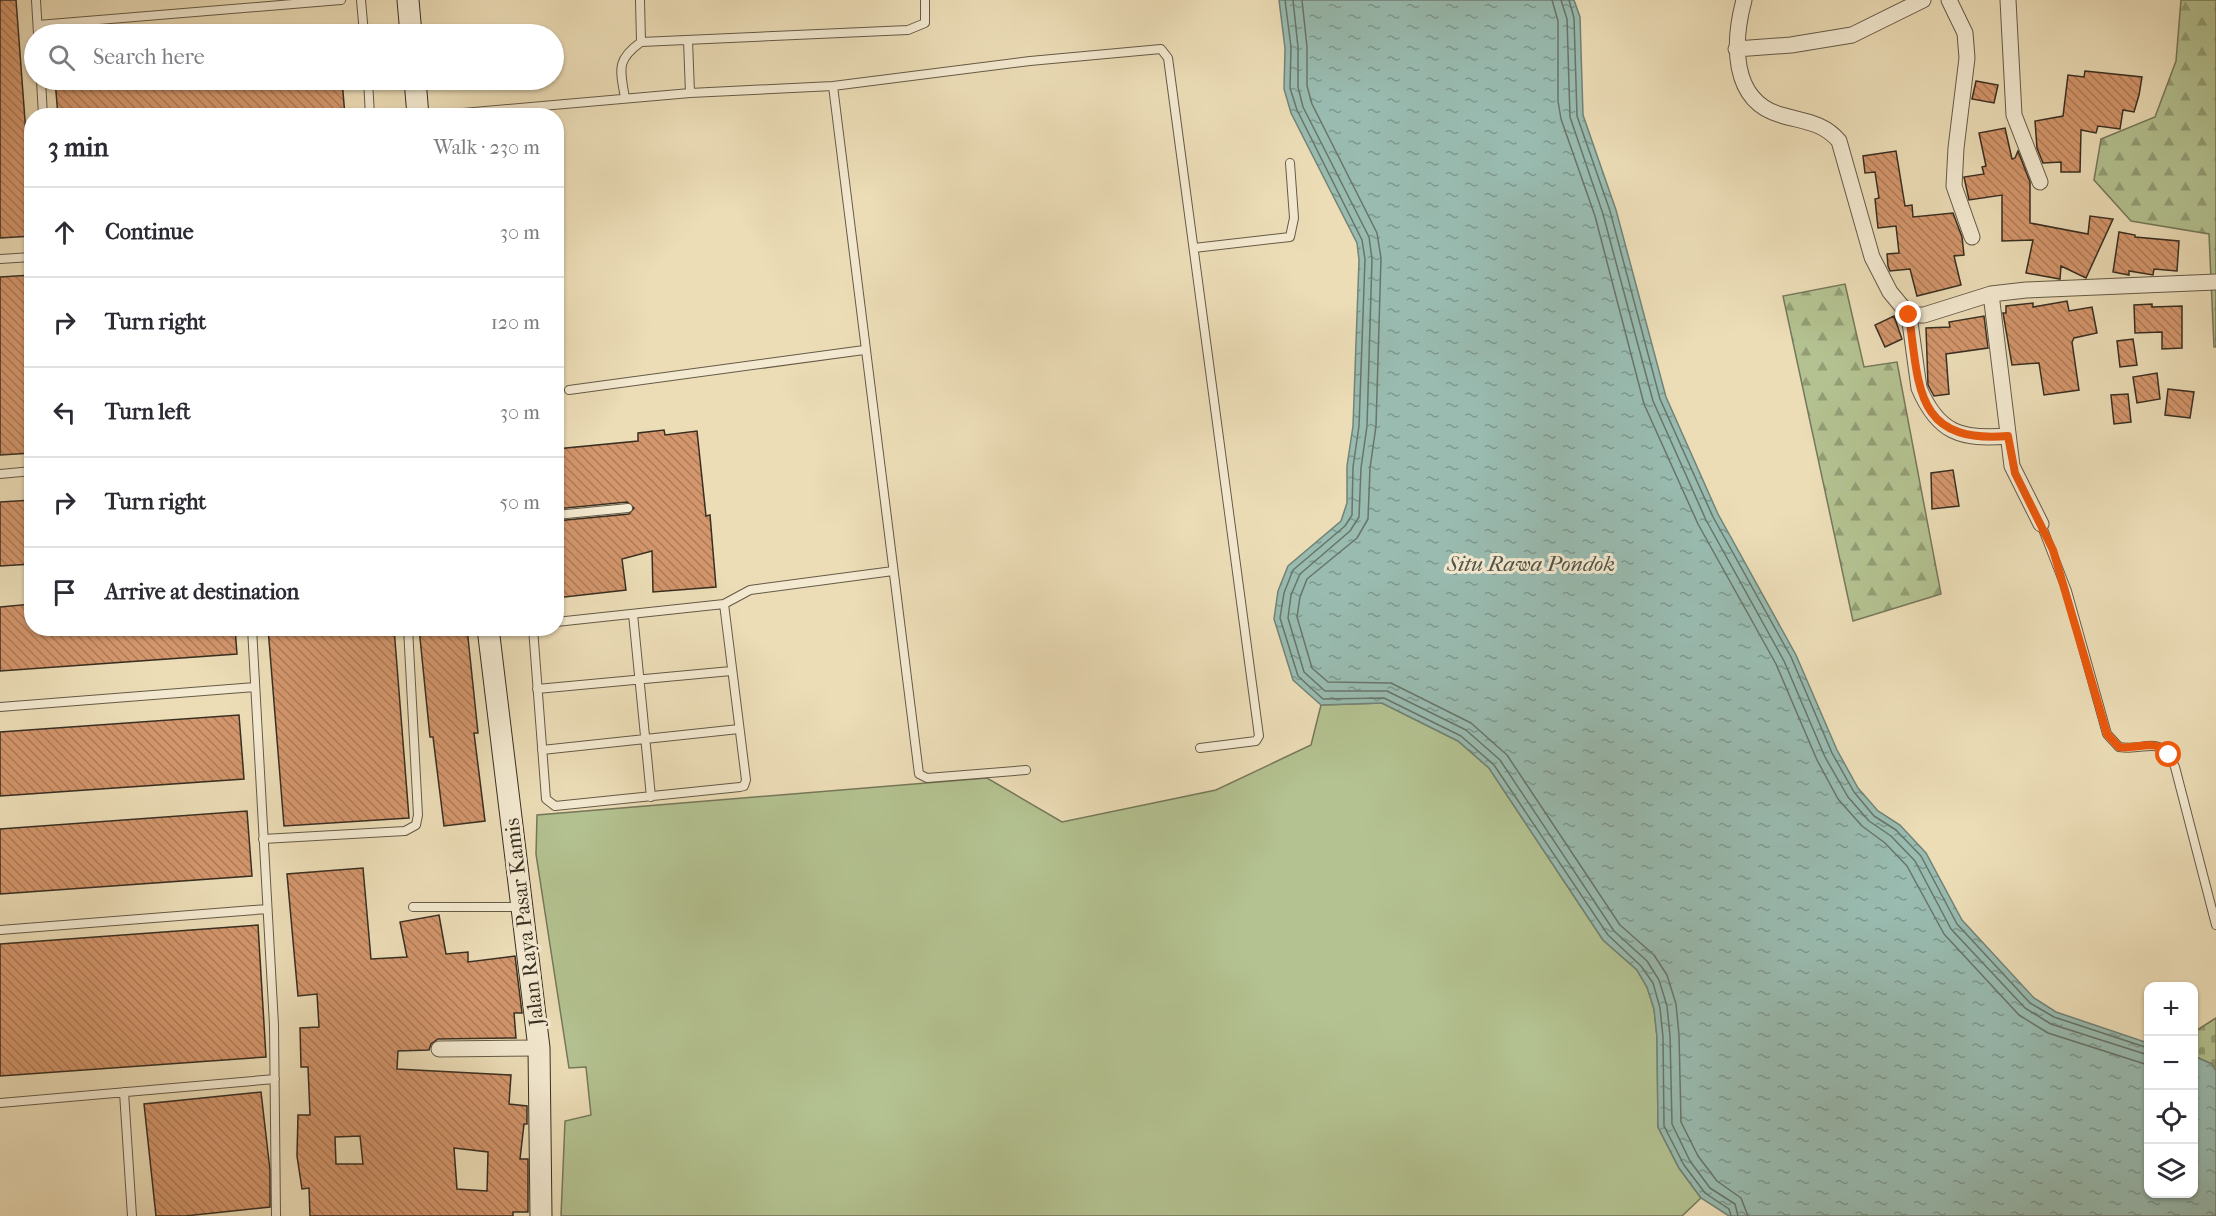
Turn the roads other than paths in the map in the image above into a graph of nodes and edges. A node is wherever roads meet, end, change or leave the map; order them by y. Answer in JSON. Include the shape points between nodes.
{"nodes":[{"id":1,"x":36,"y":0,"type":"edge"},
{"id":2,"x":341,"y":0,"type":"edge"},
{"id":3,"x":361,"y":0,"type":"edge"},
{"id":4,"x":408,"y":0,"type":"edge"},
{"id":5,"x":640,"y":0,"type":"edge"},
{"id":6,"x":925,"y":0,"type":"edge"},
{"id":7,"x":1744,"y":0,"type":"edge"},
{"id":8,"x":1923,"y":0,"type":"edge"},
{"id":9,"x":1949,"y":0,"type":"edge"},
{"id":10,"x":2008,"y":0,"type":"edge"},
{"id":11,"x":38,"y":24,"type":"edge"},
{"id":12,"x":50,"y":24,"type":"edge"},
{"id":13,"x":363,"y":24,"type":"edge"},
{"id":14,"x":410,"y":24,"type":"edge"},
{"id":15,"x":688,"y":40,"type":"junction"},
{"id":16,"x":641,"y":42,"type":"junction"},
{"id":17,"x":1736,"y":49,"type":"junction"},
{"id":18,"x":833,"y":86,"type":"junction"},
{"id":19,"x":42,"y":90,"type":"edge"},
{"id":20,"x":369,"y":90,"type":"edge"},
{"id":21,"x":416,"y":90,"type":"edge"},
{"id":22,"x":690,"y":93,"type":"junction"},
{"id":23,"x":625,"y":98,"type":"junction"},
{"id":24,"x":43,"y":108,"type":"edge"},
{"id":25,"x":370,"y":108,"type":"edge"},
{"id":26,"x":417,"y":108,"type":"edge"},
{"id":27,"x":516,"y":108,"type":"edge"},
{"id":28,"x":1290,"y":163,"type":"dead end"},
{"id":29,"x":2040,"y":182,"type":"dead end"},
{"id":30,"x":1972,"y":237,"type":"dead end"},
{"id":31,"x":1194,"y":248,"type":"junction"},
{"id":32,"x":24,"y":258,"type":"edge"},
{"id":33,"x":0,"y":259,"type":"edge"},
{"id":34,"x":2216,"y":282,"type":"edge"},
{"id":35,"x":1991,"y":294,"type":"junction"},
{"id":36,"x":1909,"y":315,"type":"junction"},
{"id":37,"x":864,"y":351,"type":"junction"},
{"id":38,"x":569,"y":390,"type":"dead end"},
{"id":39,"x":2008,"y":436,"type":"junction"},
{"id":40,"x":24,"y":472,"type":"edge"},
{"id":41,"x":0,"y":474,"type":"edge"},
{"id":42,"x":628,"y":508,"type":"dead end"},
{"id":43,"x":564,"y":514,"type":"edge"},
{"id":44,"x":2041,"y":524,"type":"joint"},
{"id":45,"x":893,"y":571,"type":"junction"},
{"id":46,"x":724,"y":604,"type":"junction"},
{"id":47,"x":633,"y":614,"type":"junction"},
{"id":48,"x":564,"y":621,"type":"edge"},
{"id":49,"x":252,"y":636,"type":"edge"},
{"id":50,"x":408,"y":636,"type":"edge"},
{"id":51,"x":489,"y":636,"type":"edge"},
{"id":52,"x":534,"y":636,"type":"edge"},
{"id":53,"x":731,"y":671,"type":"junction"},
{"id":54,"x":639,"y":680,"type":"junction"},
{"id":55,"x":255,"y":687,"type":"junction"},
{"id":56,"x":537,"y":689,"type":"junction"},
{"id":57,"x":0,"y":707,"type":"edge"},
{"id":58,"x":740,"y":729,"type":"junction"},
{"id":59,"x":644,"y":739,"type":"junction"},
{"id":60,"x":1200,"y":748,"type":"dead end"},
{"id":61,"x":542,"y":750,"type":"junction"},
{"id":62,"x":1026,"y":770,"type":"dead end"},
{"id":63,"x":651,"y":797,"type":"junction"},
{"id":64,"x":263,"y":839,"type":"junction"},
{"id":65,"x":413,"y":907,"type":"dead end"},
{"id":66,"x":522,"y":907,"type":"junction"},
{"id":67,"x":267,"y":909,"type":"junction"},
{"id":68,"x":2216,"y":925,"type":"edge"},
{"id":69,"x":0,"y":930,"type":"edge"},
{"id":70,"x":539,"y":1048,"type":"junction"},
{"id":71,"x":439,"y":1049,"type":"dead end"},
{"id":72,"x":275,"y":1079,"type":"junction"},
{"id":73,"x":124,"y":1092,"type":"junction"},
{"id":74,"x":0,"y":1102,"type":"edge"},
{"id":75,"x":132,"y":1216,"type":"edge"},
{"id":76,"x":276,"y":1216,"type":"edge"},
{"id":77,"x":542,"y":1216,"type":"edge"}],
"edges":[{"from":1,"to":11,"type":"lane"},
{"from":2,"to":12,"type":"lane"},
{"from":3,"to":13,"type":"lane"},
{"from":4,"to":14,"type":"main road"},
{"from":5,"to":16,"type":"lane"},
{"from":6,"to":15,"type":"lane","via":[[925,23],[908,30]]},
{"from":7,"to":17,"type":"street"},
{"from":8,"to":17,"type":"street","via":[[1852,34],[1791,45]]},
{"from":9,"to":30,"type":"street","via":[[1965,33],[1967,58],[1954,179]]},
{"from":10,"to":29,"type":"street","via":[[2014,115]]},
{"from":15,"to":16,"type":"lane"},
{"from":15,"to":22,"type":"lane"},
{"from":16,"to":23,"type":"lane","via":[[626,53],[620,66]]},
{"from":17,"to":36,"type":"street","via":[[1741,78],[1759,105],[1779,115],[1828,128],[1839,141],[1872,257]]},
{"from":18,"to":22,"type":"lane"},
{"from":18,"to":31,"type":"lane","via":[[1161,49],[1168,58]]},
{"from":18,"to":37,"type":"lane"},
{"from":19,"to":24,"type":"lane"},
{"from":20,"to":25,"type":"lane"},
{"from":21,"to":26,"type":"main road"},
{"from":22,"to":23,"type":"lane"},
{"from":23,"to":27,"type":"lane"},
{"from":28,"to":31,"type":"lane","via":[[1294,218],[1290,237]]},
{"from":31,"to":60,"type":"lane","via":[[1259,736],[1256,741]]},
{"from":32,"to":33,"type":"lane"},
{"from":34,"to":35,"type":"street","via":[[2102,285]]},
{"from":35,"to":36,"type":"street","via":[[1937,312]]},
{"from":35,"to":39,"type":"street"},
{"from":36,"to":39,"type":"street","via":[[1919,388],[1943,425],[1964,436]]},
{"from":37,"to":38,"type":"lane"},
{"from":37,"to":45,"type":"lane"},
{"from":39,"to":44,"type":"street","via":[[2015,473]]},
{"from":40,"to":41,"type":"lane"},
{"from":42,"to":43,"type":"lane"},
{"from":44,"to":68,"type":"lane","via":[[2067,591],[2107,734],[2119,747],[2164,748],[2175,767]]},
{"from":45,"to":46,"type":"lane","via":[[750,590]]},
{"from":45,"to":62,"type":"lane","via":[[919,774],[927,778]]},
{"from":46,"to":47,"type":"lane"},
{"from":46,"to":53,"type":"lane"},
{"from":47,"to":48,"type":"lane"},
{"from":47,"to":54,"type":"lane"},
{"from":49,"to":55,"type":"lane"},
{"from":50,"to":64,"type":"lane","via":[[416,825],[405,831]]},
{"from":51,"to":66,"type":"main road","name":"Jalan Raya Pasar Kamis"},
{"from":52,"to":56,"type":"lane"},
{"from":53,"to":54,"type":"lane"},
{"from":53,"to":58,"type":"lane"},
{"from":54,"to":56,"type":"lane"},
{"from":54,"to":59,"type":"lane"},
{"from":55,"to":57,"type":"lane"},
{"from":55,"to":64,"type":"lane"},
{"from":56,"to":61,"type":"lane"},
{"from":58,"to":59,"type":"lane"},
{"from":58,"to":63,"type":"lane","via":[[744,786]]},
{"from":59,"to":61,"type":"lane"},
{"from":59,"to":63,"type":"lane"},
{"from":61,"to":63,"type":"lane","via":[[546,799],[550,804]]},
{"from":64,"to":67,"type":"lane"},
{"from":65,"to":66,"type":"lane"},
{"from":66,"to":70,"type":"main road","name":"Jalan Raya Pasar Kamis"},
{"from":67,"to":69,"type":"lane"},
{"from":67,"to":72,"type":"lane"},
{"from":70,"to":71,"type":"street"},
{"from":70,"to":77,"type":"main road","name":"Jalan Raya Pasar Kamis"},
{"from":72,"to":73,"type":"lane"},
{"from":72,"to":76,"type":"lane"},
{"from":73,"to":74,"type":"lane"},
{"from":73,"to":75,"type":"lane"}]}
